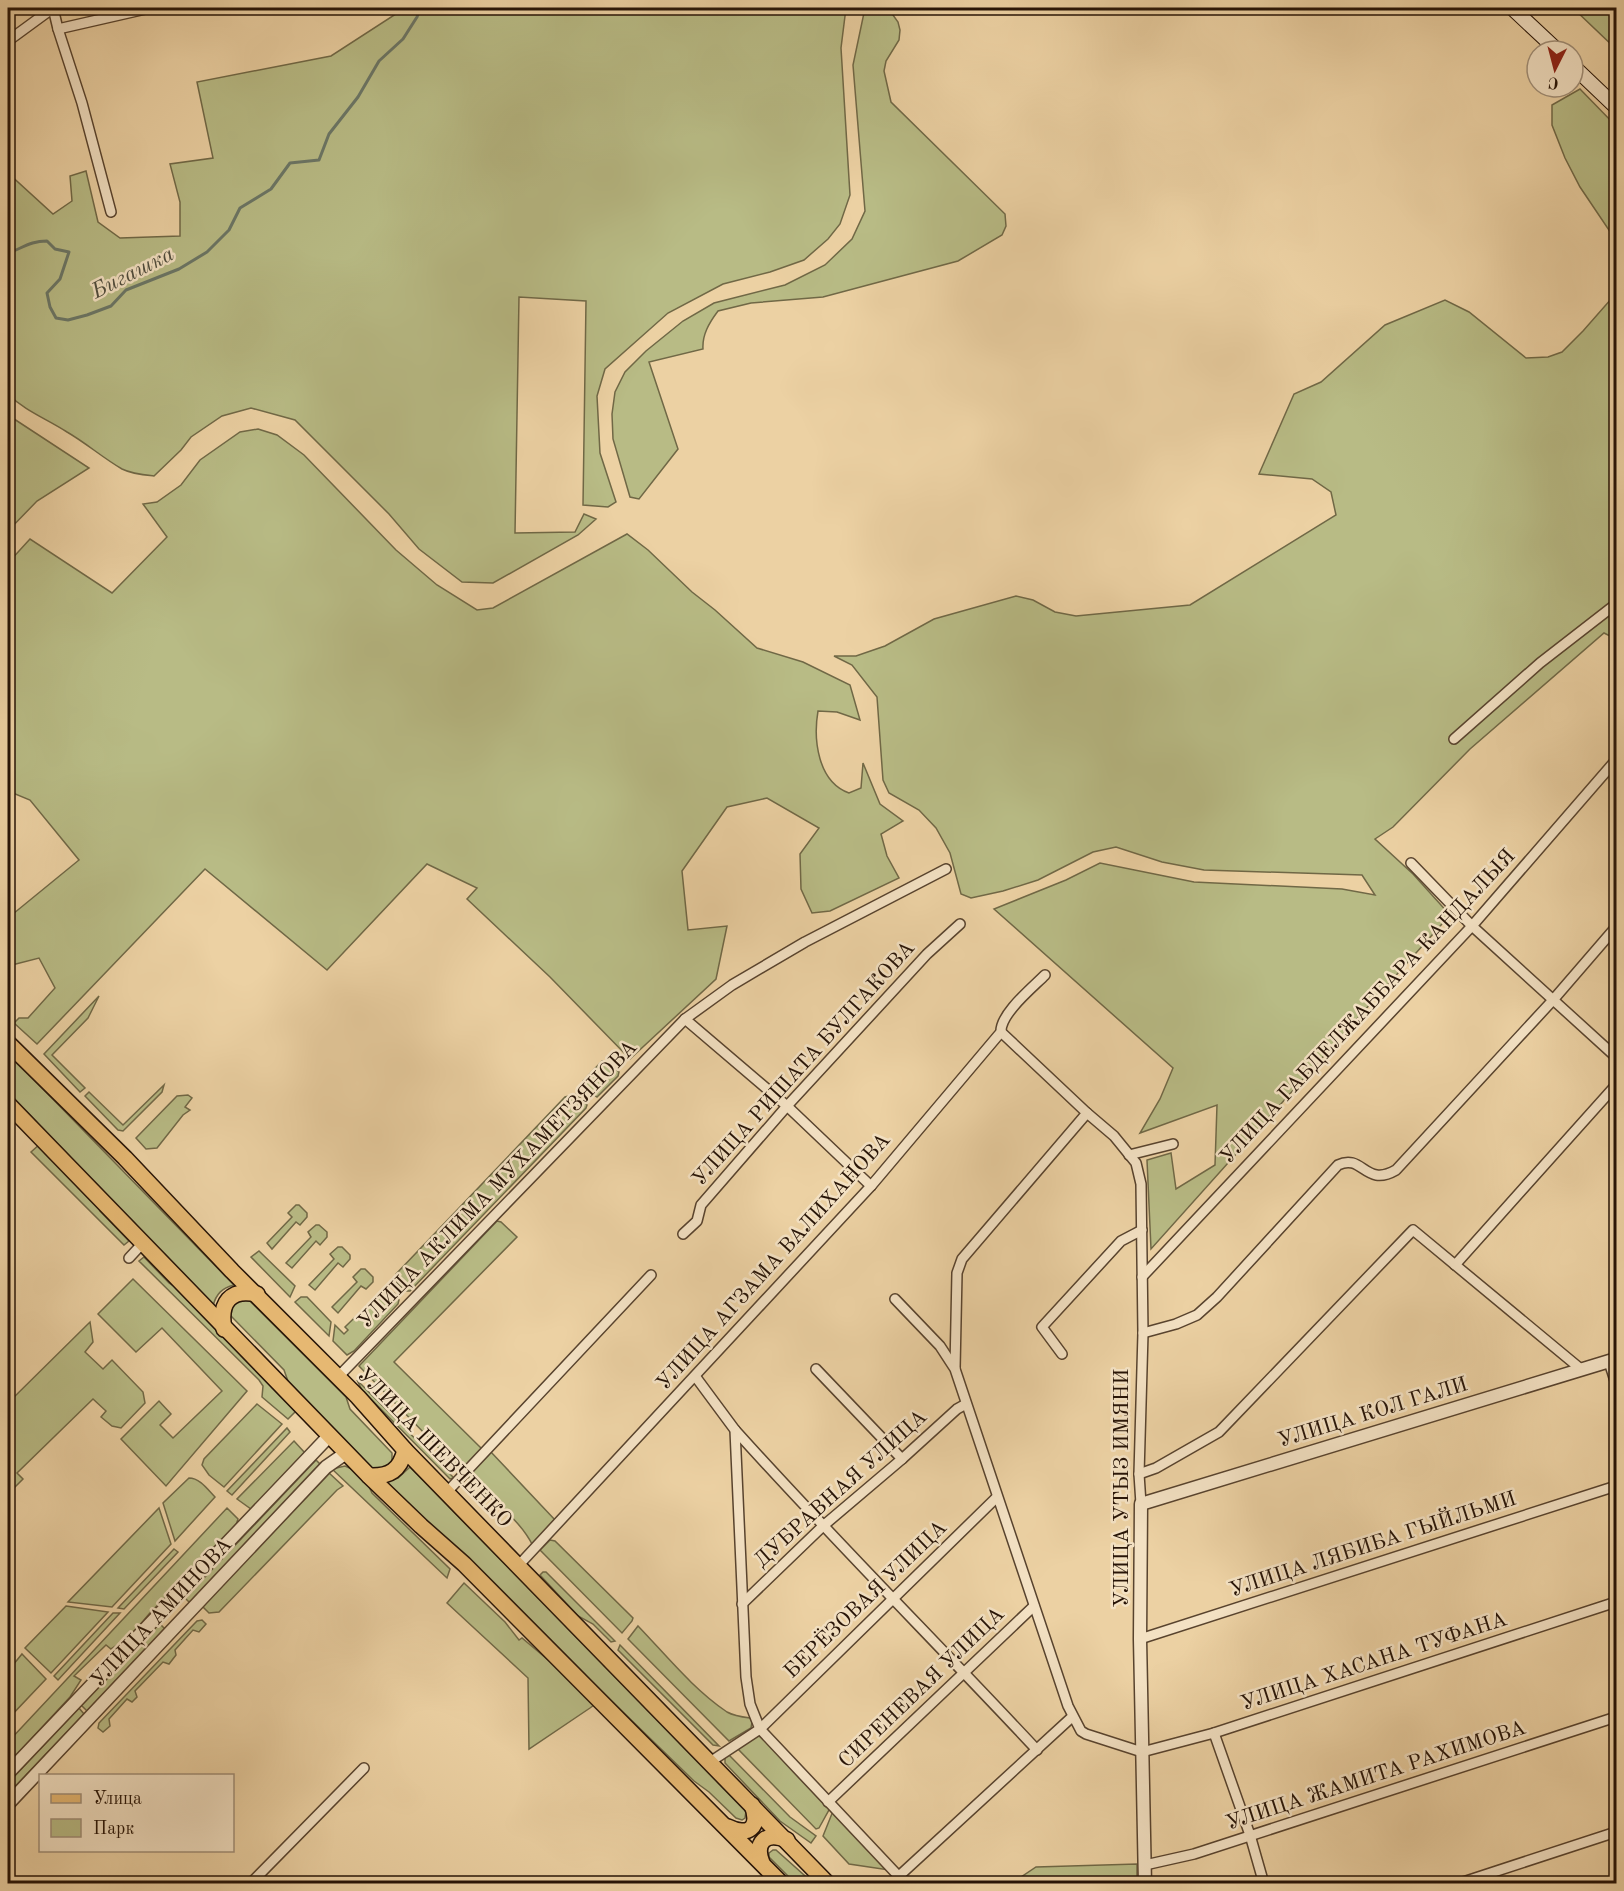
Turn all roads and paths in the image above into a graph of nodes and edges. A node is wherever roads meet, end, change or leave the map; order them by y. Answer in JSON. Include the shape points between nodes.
{"nodes":[{"id":1,"x":53,"y":8,"type":"edge"},
{"id":2,"x":150,"y":8,"type":"edge"},
{"id":3,"x":1512,"y":8,"type":"edge"},
{"id":4,"x":58,"y":29,"type":"junction"},
{"id":5,"x":8,"y":38,"type":"edge"},
{"id":6,"x":1545,"y":39,"type":"edge"},
{"id":7,"x":1585,"y":77,"type":"edge"},
{"id":8,"x":1617,"y":107,"type":"edge"},
{"id":9,"x":111,"y":212,"type":"dead end"},
{"id":10,"x":1617,"y":604,"type":"edge"},
{"id":11,"x":1454,"y":739,"type":"dead end"},
{"id":12,"x":1617,"y":760,"type":"edge"},
{"id":13,"x":1411,"y":863,"type":"dead end"},
{"id":14,"x":946,"y":869,"type":"dead end"},
{"id":15,"x":960,"y":924,"type":"dead end"},
{"id":16,"x":1472,"y":926,"type":"junction"},
{"id":17,"x":1617,"y":927,"type":"edge"},
{"id":18,"x":1045,"y":975,"type":"dead end"},
{"id":19,"x":1553,"y":1000,"type":"junction"},
{"id":20,"x":685,"y":1018,"type":"junction"},
{"id":21,"x":1001,"y":1032,"type":"junction"},
{"id":22,"x":8,"y":1042,"type":"edge"},
{"id":23,"x":1617,"y":1057,"type":"edge"},
{"id":24,"x":1617,"y":1085,"type":"edge"},
{"id":25,"x":8,"y":1104,"type":"edge"},
{"id":26,"x":787,"y":1106,"type":"junction"},
{"id":27,"x":1087,"y":1113,"type":"junction"},
{"id":28,"x":1173,"y":1144,"type":"dead end"},
{"id":29,"x":1129,"y":1155,"type":"junction"},
{"id":30,"x":871,"y":1186,"type":"junction"},
{"id":31,"x":1142,"y":1230,"type":"junction"},
{"id":32,"x":683,"y":1234,"type":"dead end"},
{"id":33,"x":142,"y":1244,"type":"junction"},
{"id":34,"x":129,"y":1258,"type":"dead end"},
{"id":35,"x":1455,"y":1265,"type":"junction"},
{"id":36,"x":651,"y":1275,"type":"dead end"},
{"id":37,"x":1142,"y":1277,"type":"junction"},
{"id":38,"x":257,"y":1294,"type":"junction"},
{"id":39,"x":895,"y":1299,"type":"dead end"},
{"id":40,"x":224,"y":1329,"type":"junction"},
{"id":41,"x":1143,"y":1333,"type":"junction"},
{"id":42,"x":1062,"y":1354,"type":"dead end"},
{"id":43,"x":1613,"y":1360,"type":"edge"},
{"id":44,"x":816,"y":1369,"type":"dead end"},
{"id":45,"x":955,"y":1369,"type":"junction"},
{"id":46,"x":1582,"y":1370,"type":"junction"},
{"id":47,"x":695,"y":1376,"type":"junction"},
{"id":48,"x":338,"y":1377,"type":"junction"},
{"id":49,"x":1617,"y":1384,"type":"edge"},
{"id":50,"x":966,"y":1404,"type":"junction"},
{"id":51,"x":735,"y":1430,"type":"junction"},
{"id":52,"x":330,"y":1435,"type":"junction"},
{"id":53,"x":405,"y":1450,"type":"junction"},
{"id":54,"x":346,"y":1453,"type":"junction"},
{"id":55,"x":902,"y":1459,"type":"junction"},
{"id":56,"x":1139,"y":1474,"type":"junction"},
{"id":57,"x":369,"y":1476,"type":"junction"},
{"id":58,"x":1617,"y":1486,"type":"edge"},
{"id":59,"x":447,"y":1492,"type":"junction"},
{"id":60,"x":997,"y":1497,"type":"junction"},
{"id":61,"x":1141,"y":1504,"type":"junction"},
{"id":62,"x":823,"y":1526,"type":"junction"},
{"id":63,"x":518,"y":1566,"type":"junction"},
{"id":64,"x":176,"y":1596,"type":"junction"},
{"id":65,"x":893,"y":1597,"type":"junction"},
{"id":66,"x":1617,"y":1602,"type":"edge"},
{"id":67,"x":742,"y":1604,"type":"junction"},
{"id":68,"x":1034,"y":1606,"type":"junction"},
{"id":69,"x":161,"y":1611,"type":"junction"},
{"id":70,"x":191,"y":1611,"type":"junction"},
{"id":71,"x":174,"y":1629,"type":"junction"},
{"id":72,"x":1140,"y":1639,"type":"junction"},
{"id":73,"x":964,"y":1672,"type":"junction"},
{"id":74,"x":1617,"y":1716,"type":"edge"},
{"id":75,"x":1072,"y":1717,"type":"junction"},
{"id":76,"x":760,"y":1729,"type":"junction"},
{"id":77,"x":1214,"y":1733,"type":"junction"},
{"id":78,"x":1036,"y":1750,"type":"junction"},
{"id":79,"x":1142,"y":1752,"type":"junction"},
{"id":80,"x":710,"y":1762,"type":"junction"},
{"id":81,"x":364,"y":1768,"type":"dead end"},
{"id":82,"x":8,"y":1773,"type":"edge"},
{"id":83,"x":832,"y":1799,"type":"junction"},
{"id":84,"x":8,"y":1804,"type":"edge"},
{"id":85,"x":752,"y":1805,"type":"junction"},
{"id":86,"x":728,"y":1827,"type":"junction"},
{"id":87,"x":1617,"y":1832,"type":"edge"},
{"id":88,"x":1250,"y":1835,"type":"junction"},
{"id":89,"x":787,"y":1840,"type":"junction"},
{"id":90,"x":762,"y":1863,"type":"junction"},
{"id":91,"x":1146,"y":1865,"type":"junction"},
{"id":92,"x":903,"y":1877,"type":"edge"},
{"id":93,"x":250,"y":1884,"type":"edge"},
{"id":94,"x":782,"y":1884,"type":"edge"},
{"id":95,"x":828,"y":1884,"type":"edge"},
{"id":96,"x":1145,"y":1884,"type":"edge"},
{"id":97,"x":1264,"y":1884,"type":"edge"},
{"id":98,"x":1457,"y":1884,"type":"edge"}],
"edges":[{"from":1,"to":4,"type":"street"},
{"from":1,"to":5,"type":"street"},
{"from":2,"to":4,"type":"street"},
{"from":3,"to":6,"type":"main road"},
{"from":4,"to":9,"type":"street"},
{"from":7,"to":8,"type":"main road"},
{"from":10,"to":11,"type":"street","via":[[1540,663]]},
{"from":12,"to":16,"type":"street","name":"УЛИЦА ГАБДЕЛЖАББАРА КАНДАЛЫЯ"},
{"from":13,"to":16,"type":"street"},
{"from":14,"to":20,"type":"street","name":"УЛИЦА АКЛИМА МУХАМЕТЗЯНОВА","via":[[796,948]]},
{"from":15,"to":26,"type":"street","name":"УЛИЦА РИШАТА БУЛГАКОВА","via":[[927,954]]},
{"from":16,"to":19,"type":"street"},
{"from":16,"to":37,"type":"street","name":"УЛИЦА ГАБДЕЛЖАББАРА КАНДАЛЫЯ"},
{"from":17,"to":19,"type":"street"},
{"from":18,"to":21,"type":"street","name":"УЛИЦА АГЗАМА ВАЛИХАНОВА","via":[[1006,1015],[1000,1024]]},
{"from":19,"to":23,"type":"street"},
{"from":19,"to":41,"type":"street","via":[[1396,1170],[1377,1176],[1352,1162],[1338,1165],[1197,1315]]},
{"from":20,"to":26,"type":"street"},
{"from":20,"to":48,"type":"street","name":"УЛИЦА АКЛИМА МУХАМЕТЗЯНОВА"},
{"from":21,"to":27,"type":"street","name":"УЛИЦА УТЫЗ ИМЯНИ"},
{"from":21,"to":30,"type":"street","name":"УЛИЦА АГЗАМА ВАЛИХАНОВА"},
{"from":22,"to":38,"type":"main road","name":"УЛИЦА ШЕВЧЕНКО"},
{"from":24,"to":35,"type":"street"},
{"from":25,"to":33,"type":"main road"},
{"from":26,"to":30,"type":"street"},
{"from":26,"to":32,"type":"street","name":"УЛИЦА РИШАТА БУЛГАКОВА","via":[[701,1205],[697,1221]]},
{"from":27,"to":29,"type":"street","name":"УЛИЦА УТЫЗ ИМЯНИ"},
{"from":27,"to":45,"type":"street","via":[[962,1259],[957,1274]]},
{"from":28,"to":29,"type":"street"},
{"from":29,"to":31,"type":"street","name":"УЛИЦА УТЫЗ ИМЯНИ","via":[[1136,1164],[1141,1184]]},
{"from":30,"to":47,"type":"street","name":"УЛИЦА АГЗАМА ВАЛИХАНОВА"},
{"from":31,"to":37,"type":"street","name":"УЛИЦА УТЫЗ ИМЯНИ"},
{"from":31,"to":42,"type":"street","via":[[1121,1241],[1042,1327]]},
{"from":33,"to":34,"type":"street"},
{"from":33,"to":40,"type":"main road"},
{"from":35,"to":46,"type":"street"},
{"from":35,"to":56,"type":"street","via":[[1413,1230],[1220,1432]]},
{"from":36,"to":59,"type":"street"},
{"from":37,"to":41,"type":"street","name":"УЛИЦА УТЫЗ ИМЯНИ"},
{"from":38,"to":40,"type":"main road","via":[[241,1293],[228,1299],[223,1312]]},
{"from":38,"to":48,"type":"main road","name":"УЛИЦА ШЕВЧЕНКО"},
{"from":39,"to":45,"type":"street","via":[[940,1346]]},
{"from":40,"to":52,"type":"main road"},
{"from":41,"to":56,"type":"street","name":"УЛИЦА УТЫЗ ИМЯНИ"},
{"from":43,"to":46,"type":"street","name":"УЛИЦА КОЛ ГАЛИ"},
{"from":43,"to":49,"type":"street"},
{"from":44,"to":55,"type":"street"},
{"from":45,"to":50,"type":"street"},
{"from":46,"to":61,"type":"street","name":"УЛИЦА КОЛ ГАЛИ"},
{"from":47,"to":51,"type":"street"},
{"from":47,"to":63,"type":"street","name":"УЛИЦА АГЗАМА ВАЛИХАНОВА"},
{"from":48,"to":53,"type":"main road","name":"УЛИЦА ШЕВЧЕНКО"},
{"from":50,"to":55,"type":"street","name":"ДУБРАВНАЯ УЛИЦА"},
{"from":50,"to":60,"type":"street"},
{"from":51,"to":62,"type":"street"},
{"from":51,"to":67,"type":"street"},
{"from":52,"to":54,"type":"main road"},
{"from":52,"to":64,"type":"street","name":"УЛИЦА АМИНОВА"},
{"from":53,"to":57,"type":"main road","via":[[394,1472]]},
{"from":53,"to":59,"type":"main road","name":"УЛИЦА ШЕВЧЕНКО"},
{"from":54,"to":57,"type":"main road"},
{"from":54,"to":70,"type":"street","name":"УЛИЦА АМИНОВА","via":[[326,1467]]},
{"from":55,"to":62,"type":"street","name":"ДУБРАВНАЯ УЛИЦА"},
{"from":56,"to":61,"type":"street","name":"УЛИЦА УТЫЗ ИМЯНИ"},
{"from":57,"to":86,"type":"main road","via":[[464,1564]]},
{"from":58,"to":72,"type":"street","name":"УЛИЦА ЛЯБИБА ГЫЙЛЬМИ"},
{"from":59,"to":63,"type":"main road","name":"УЛИЦА ШЕВЧЕНКО"},
{"from":60,"to":65,"type":"street","name":"БЕРЁЗОВАЯ УЛИЦА"},
{"from":60,"to":68,"type":"street"},
{"from":61,"to":72,"type":"street","name":"УЛИЦА УТЫЗ ИМЯНИ"},
{"from":62,"to":65,"type":"street"},
{"from":62,"to":67,"type":"street","name":"ДУБРАВНАЯ УЛИЦА"},
{"from":63,"to":80,"type":"main road","name":"УЛИЦА ШЕВЧЕНКО"},
{"from":64,"to":69,"type":"street","name":"УЛИЦА АМИНОВА"},
{"from":64,"to":70,"type":"street"},
{"from":65,"to":73,"type":"street"},
{"from":65,"to":76,"type":"street","name":"БЕРЁЗОВАЯ УЛИЦА"},
{"from":66,"to":77,"type":"street","name":"УЛИЦА ХАСАНА ТУФАНА"},
{"from":67,"to":76,"type":"street","via":[[746,1677],[750,1704]]},
{"from":68,"to":73,"type":"street","name":"СИРЕНЕВАЯ УЛИЦА"},
{"from":68,"to":75,"type":"street"},
{"from":69,"to":71,"type":"street","via":[[173,1615]]},
{"from":69,"to":82,"type":"street","name":"УЛИЦА АМИНОВА"},
{"from":70,"to":71,"type":"street","name":"УЛИЦА АМИНОВА"},
{"from":71,"to":84,"type":"street","name":"УЛИЦА АМИНОВА"},
{"from":72,"to":79,"type":"street","name":"УЛИЦА УТЫЗ ИМЯНИ"},
{"from":73,"to":78,"type":"street"},
{"from":73,"to":83,"type":"street","name":"СИРЕНЕВАЯ УЛИЦА"},
{"from":74,"to":88,"type":"street","name":"УЛИЦА ЖАМИТА РАХИМОВА"},
{"from":75,"to":78,"type":"street"},
{"from":75,"to":79,"type":"street","via":[[1086,1734]]},
{"from":76,"to":80,"type":"street","name":"БЕРЁЗОВАЯ УЛИЦА"},
{"from":76,"to":83,"type":"street"},
{"from":77,"to":79,"type":"street","name":"УЛИЦА ХАСАНА ТУФАНА"},
{"from":77,"to":88,"type":"street"},
{"from":78,"to":92,"type":"street"},
{"from":79,"to":91,"type":"street","name":"УЛИЦА УТЫЗ ИМЯНИ"},
{"from":80,"to":85,"type":"main road","name":"УЛИЦА ШЕВЧЕНКО"},
{"from":81,"to":93,"type":"street"},
{"from":83,"to":92,"type":"street"},
{"from":85,"to":86,"type":"main road","via":[[756,1815],[748,1831],[739,1833]]},
{"from":85,"to":89,"type":"main road","name":"УЛИЦА ШЕВЧЕНКО"},
{"from":86,"to":90,"type":"main road"},
{"from":87,"to":98,"type":"street"},
{"from":88,"to":91,"type":"street","name":"УЛИЦА ЖАМИТА РАХИМОВА"},
{"from":88,"to":97,"type":"street"},
{"from":89,"to":90,"type":"main road","via":[[767,1837],[760,1844]]},
{"from":89,"to":95,"type":"main road","name":"УЛИЦА ШЕВЧЕНКО"},
{"from":90,"to":94,"type":"main road"},
{"from":91,"to":96,"type":"street","name":"УЛИЦА УТЫЗ ИМЯНИ"}]}
